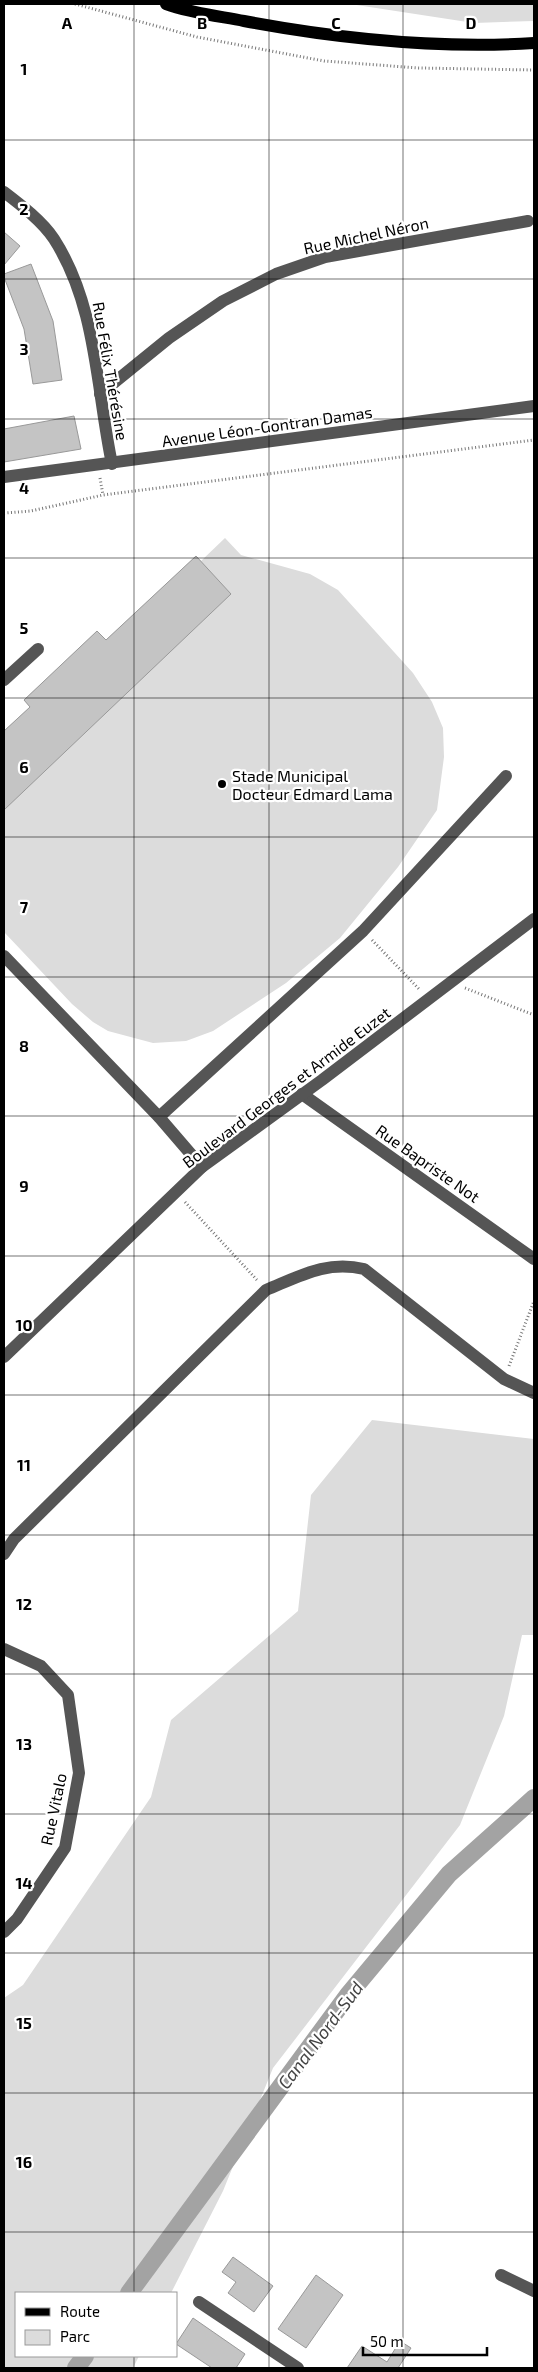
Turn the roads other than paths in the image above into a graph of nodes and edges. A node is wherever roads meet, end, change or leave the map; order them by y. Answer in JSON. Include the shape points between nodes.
{"nodes":[{"id":1,"x":166,"y":4,"type":"edge"},
{"id":2,"x":534,"y":43,"type":"edge"},
{"id":3,"x":4,"y":192,"type":"edge"},
{"id":4,"x":528,"y":221,"type":"dead end"},
{"id":5,"x":100,"y":394,"type":"junction"},
{"id":6,"x":534,"y":406,"type":"edge"},
{"id":7,"x":112,"y":464,"type":"junction"},
{"id":8,"x":4,"y":477,"type":"edge"},
{"id":9,"x":38,"y":648,"type":"dead end"},
{"id":10,"x":4,"y":680,"type":"edge"},
{"id":11,"x":506,"y":776,"type":"dead end"},
{"id":12,"x":534,"y":918,"type":"edge"},
{"id":13,"x":4,"y":956,"type":"edge"},
{"id":14,"x":302,"y":1094,"type":"junction"},
{"id":15,"x":159,"y":1117,"type":"junction"},
{"id":16,"x":202,"y":1167,"type":"junction"},
{"id":17,"x":534,"y":1259,"type":"edge"},
{"id":18,"x":4,"y":1357,"type":"edge"},
{"id":19,"x":534,"y":1393,"type":"edge"},
{"id":20,"x":4,"y":1554,"type":"edge"},
{"id":21,"x":4,"y":1649,"type":"edge"},
{"id":22,"x":4,"y":1932,"type":"edge"},
{"id":23,"x":502,"y":2275,"type":"dead end"},
{"id":24,"x":534,"y":2291,"type":"edge"},
{"id":25,"x":199,"y":2302,"type":"dead end"},
{"id":26,"x":298,"y":2368,"type":"edge"}],
"edges":[{"from":1,"to":2,"type":"main road","via":[[285,28],[396,44]]},
{"from":3,"to":5,"type":"street","name":"Rue Félix Thérésine","via":[[53,238],[79,286]]},
{"from":4,"to":5,"type":"street","name":"Rue Michel Néron","via":[[325,257],[276,274],[223,300],[169,338]]},
{"from":5,"to":7,"type":"street","name":"Rue Félix Thérésine"},
{"from":6,"to":7,"type":"street","name":"Avenue Léon-Gontran Damas"},
{"from":7,"to":8,"type":"street","name":"Avenue Léon-Gontran Damas"},
{"from":9,"to":10,"type":"street"},
{"from":11,"to":15,"type":"street","via":[[363,931]]},
{"from":12,"to":14,"type":"street","name":"Boulevard Georges et Armide Euzet"},
{"from":13,"to":15,"type":"street"},
{"from":14,"to":16,"type":"street","name":"Boulevard Georges et Armide Euzet"},
{"from":14,"to":17,"type":"street","name":"Rue Bapriste Not"},
{"from":15,"to":16,"type":"street"},
{"from":16,"to":18,"type":"street","name":"Boulevard Georges et Armide Euzet"},
{"from":19,"to":20,"type":"street","via":[[504,1379],[364,1269],[346,1264],[318,1269],[266,1290],[14,1539]]},
{"from":21,"to":22,"type":"street","name":"Rue Vitalo","via":[[41,1666],[68,1695],[79,1773],[65,1848],[18,1919]]},
{"from":23,"to":24,"type":"street"},
{"from":25,"to":26,"type":"street"}]}
